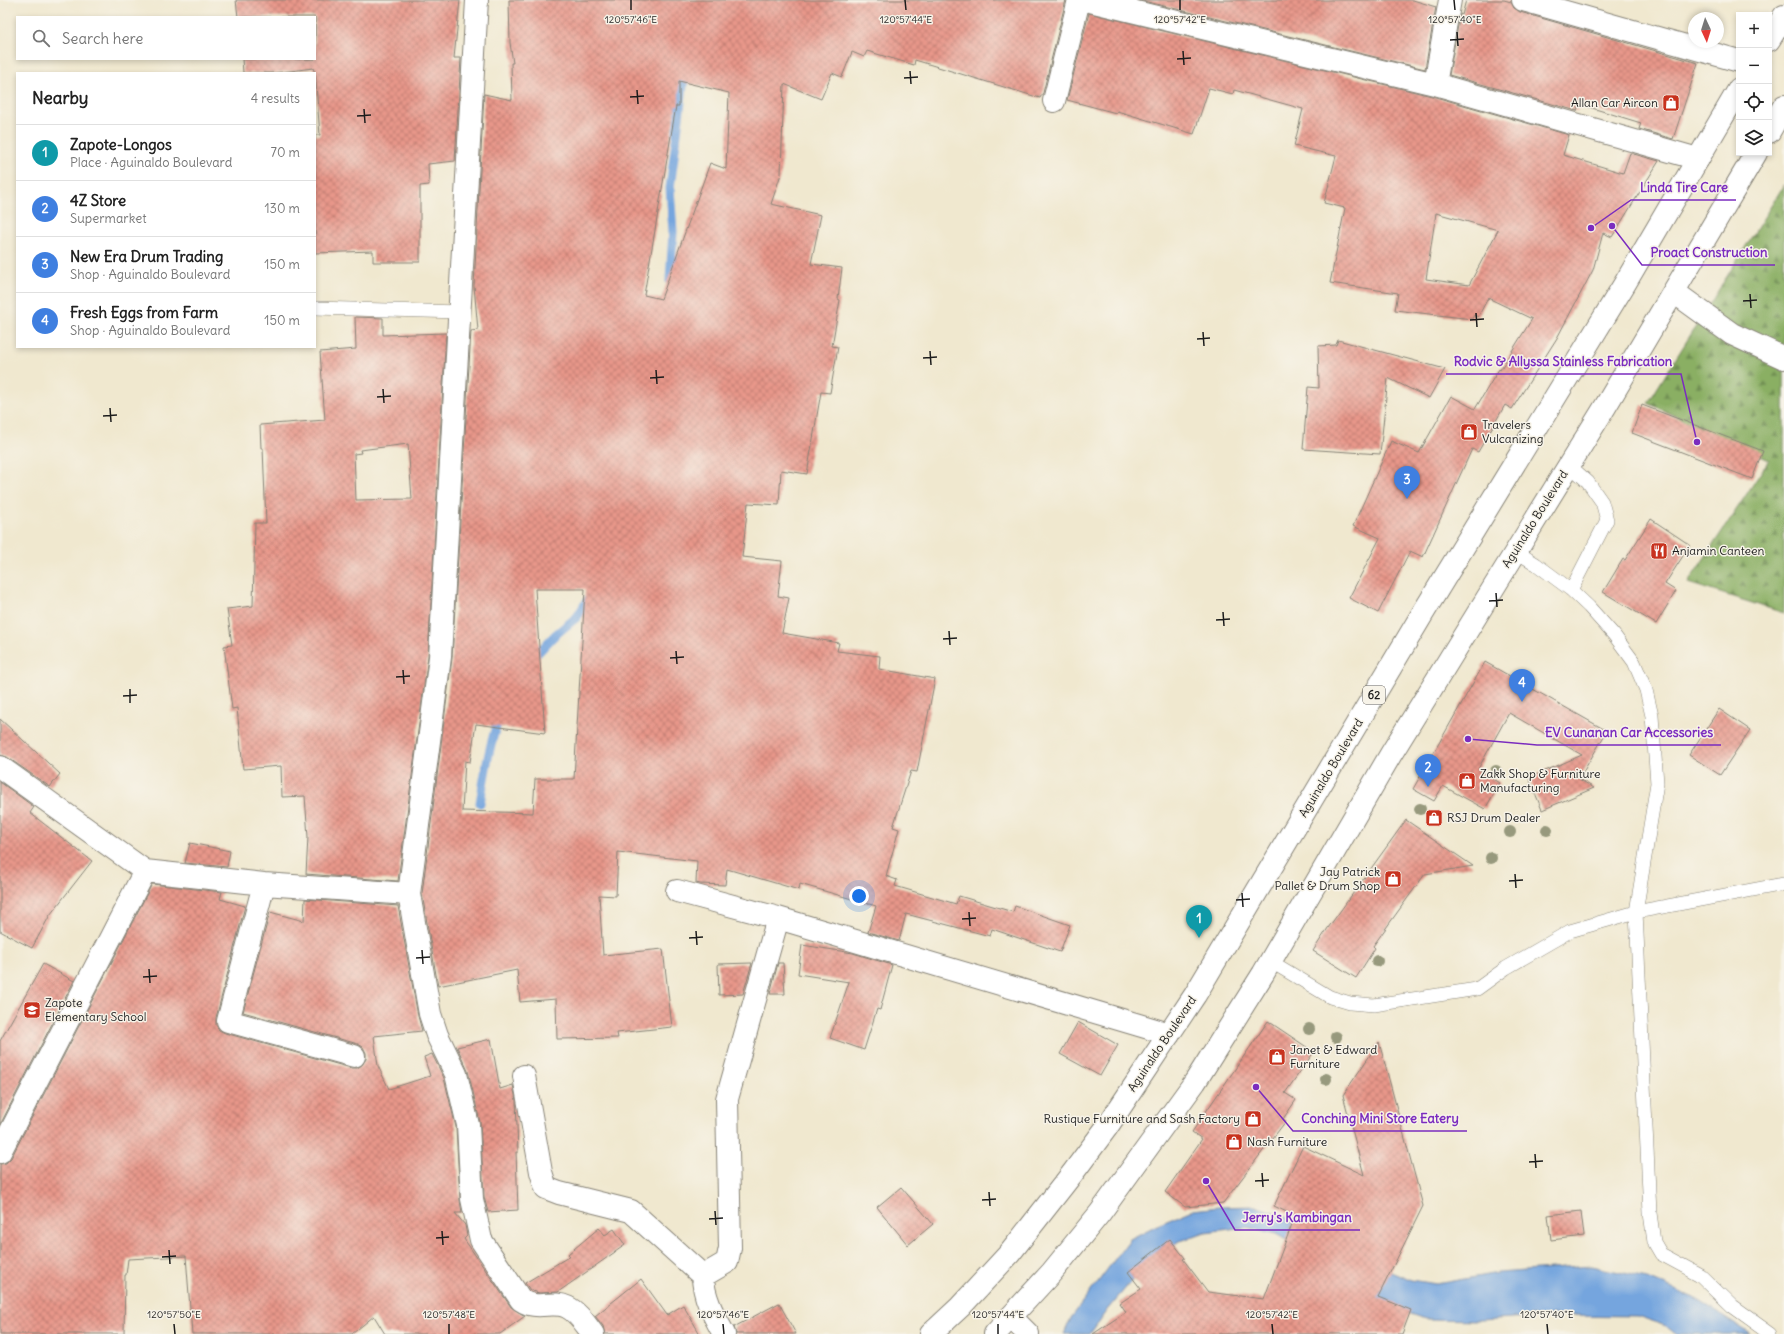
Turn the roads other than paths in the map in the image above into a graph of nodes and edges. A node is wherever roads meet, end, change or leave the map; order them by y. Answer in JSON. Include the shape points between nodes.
{"nodes":[{"id":1,"x":477,"y":0,"type":"edge"},
{"id":2,"x":1079,"y":0,"type":"edge"},
{"id":3,"x":1086,"y":0,"type":"edge"},
{"id":4,"x":1450,"y":0,"type":"edge"},
{"id":5,"x":1523,"y":0,"type":"edge"},
{"id":6,"x":1784,"y":16,"type":"edge"},
{"id":7,"x":1772,"y":35,"type":"edge"},
{"id":8,"x":1736,"y":60,"type":"edge"},
{"id":9,"x":1435,"y":84,"type":"junction"},
{"id":10,"x":1736,"y":95,"type":"edge"},
{"id":11,"x":1054,"y":100,"type":"dead end"},
{"id":12,"x":1784,"y":106,"type":"edge"},
{"id":13,"x":1772,"y":127,"type":"edge"},
{"id":14,"x":1754,"y":156,"type":"edge"},
{"id":15,"x":1698,"y":159,"type":"junction"},
{"id":16,"x":1674,"y":292,"type":"junction"},
{"id":17,"x":316,"y":308,"type":"edge"},
{"id":18,"x":460,"y":312,"type":"junction"},
{"id":19,"x":1784,"y":358,"type":"edge"},
{"id":20,"x":1569,"y":465,"type":"junction"},
{"id":21,"x":1515,"y":551,"type":"junction"},
{"id":22,"x":1571,"y":590,"type":"junction"},
{"id":23,"x":0,"y":767,"type":"edge"},
{"id":24,"x":145,"y":871,"type":"junction"},
{"id":25,"x":264,"y":884,"type":"junction"},
{"id":26,"x":1784,"y":884,"type":"edge"},
{"id":27,"x":677,"y":891,"type":"dead end"},
{"id":28,"x":409,"y":894,"type":"junction"},
{"id":29,"x":1636,"y":912,"type":"junction"},
{"id":30,"x":778,"y":918,"type":"junction"},
{"id":31,"x":1270,"y":961,"type":"junction"},
{"id":32,"x":1169,"y":1034,"type":"junction"},
{"id":33,"x":354,"y":1056,"type":"dead end"},
{"id":34,"x":524,"y":1076,"type":"dead end"},
{"id":35,"x":0,"y":1152,"type":"edge"},
{"id":36,"x":703,"y":1276,"type":"junction"},
{"id":37,"x":1011,"y":1317,"type":"junction"},
{"id":38,"x":593,"y":1334,"type":"edge"},
{"id":39,"x":724,"y":1334,"type":"edge"},
{"id":40,"x":931,"y":1334,"type":"edge"},
{"id":41,"x":995,"y":1334,"type":"edge"},
{"id":42,"x":1028,"y":1334,"type":"edge"},
{"id":43,"x":1771,"y":1334,"type":"edge"}],
"edges":[{"from":1,"to":18,"type":"main road"},
{"from":2,"to":11,"type":"main road"},
{"from":3,"to":9,"type":"main road"},
{"from":4,"to":9,"type":"main road"},
{"from":5,"to":8,"type":"main road"},
{"from":6,"to":7,"type":"main road"},
{"from":9,"to":15,"type":"main road"},
{"from":10,"to":15,"type":"main road","name":"Aguinaldo Boulevard","number":"62"},
{"from":12,"to":13,"type":"main road"},
{"from":14,"to":16,"type":"main road","name":"Aguinaldo Boulevard"},
{"from":15,"to":32,"type":"main road","name":"Aguinaldo Boulevard","number":"62","via":[[1195,995]]},
{"from":16,"to":19,"type":"main road","via":[[1732,334]]},
{"from":16,"to":20,"type":"main road","name":"Aguinaldo Boulevard"},
{"from":17,"to":18,"type":"lane"},
{"from":18,"to":28,"type":"main road","via":[[440,657]]},
{"from":20,"to":21,"type":"main road","name":"Aguinaldo Boulevard"},
{"from":20,"to":22,"type":"lane","via":[[1588,482],[1602,502],[1606,520]]},
{"from":21,"to":22,"type":"lane"},
{"from":21,"to":31,"type":"main road","name":"Aguinaldo Boulevard","via":[[1391,754]]},
{"from":22,"to":29,"type":"lane","via":[[1609,629],[1634,662],[1646,690],[1652,716],[1656,783]]},
{"from":23,"to":24,"type":"main road"},
{"from":24,"to":25,"type":"main road"},
{"from":24,"to":35,"type":"main road"},
{"from":25,"to":28,"type":"main road"},
{"from":25,"to":33,"type":"main road","via":[[228,1021]]},
{"from":26,"to":29,"type":"lane"},
{"from":27,"to":30,"type":"main road"},
{"from":28,"to":38,"type":"main road","via":[[430,1014],[456,1074],[468,1125],[472,1199],[481,1240],[521,1300],[528,1305],[566,1306],[576,1313]]},
{"from":29,"to":31,"type":"lane","via":[[1570,931],[1506,968],[1477,989],[1374,1006],[1330,997]]},
{"from":29,"to":43,"type":"lane","via":[[1650,1213],[1654,1242],[1661,1254],[1700,1275],[1732,1306]]},
{"from":30,"to":32,"type":"main road"},
{"from":30,"to":36,"type":"main road","via":[[727,1099],[730,1248],[727,1262]]},
{"from":31,"to":37,"type":"main road","name":"Aguinaldo Boulevard","via":[[1196,1082],[1148,1148],[1081,1237]]},
{"from":32,"to":40,"type":"main road","name":"Aguinaldo Boulevard","number":"62","via":[[1107,1127],[1072,1174],[960,1307]]},
{"from":34,"to":36,"type":"main road","via":[[546,1188],[631,1211]]},
{"from":36,"to":39,"type":"main road","via":[[706,1297]]},
{"from":37,"to":41,"type":"main road","name":"Aguinaldo Boulevard"},
{"from":37,"to":42,"type":"main road"}]}
